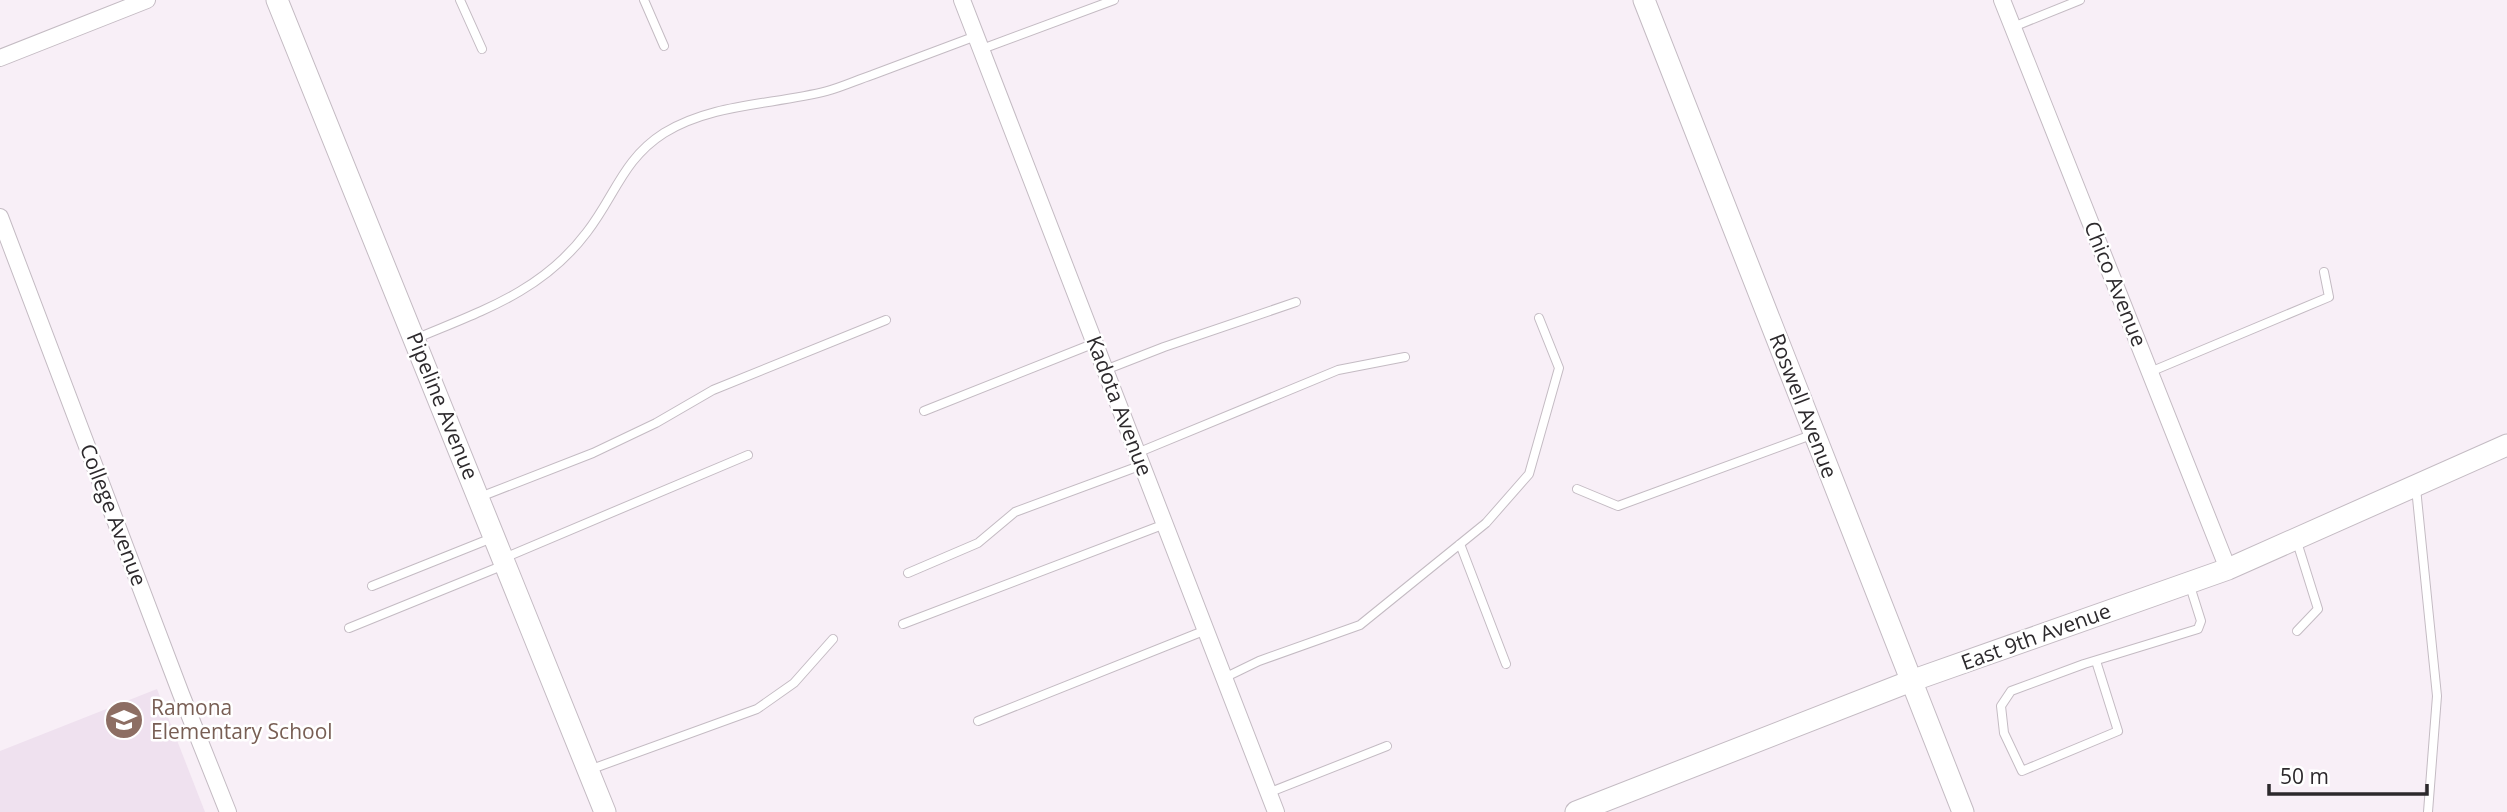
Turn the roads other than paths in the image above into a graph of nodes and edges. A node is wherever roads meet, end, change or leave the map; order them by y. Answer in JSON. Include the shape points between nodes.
{"nodes":[{"id":1,"x":148,"y":0,"type":"edge"},
{"id":2,"x":277,"y":0,"type":"edge"},
{"id":3,"x":460,"y":0,"type":"edge"},
{"id":4,"x":644,"y":0,"type":"edge"},
{"id":5,"x":962,"y":0,"type":"edge"},
{"id":6,"x":1114,"y":0,"type":"edge"},
{"id":7,"x":1644,"y":0,"type":"edge"},
{"id":8,"x":2002,"y":0,"type":"edge"},
{"id":9,"x":2080,"y":0,"type":"edge"},
{"id":10,"x":2013,"y":27,"type":"junction"},
{"id":11,"x":979,"y":42,"type":"junction"},
{"id":12,"x":664,"y":46,"type":"dead end"},
{"id":13,"x":482,"y":49,"type":"dead end"},
{"id":14,"x":0,"y":58,"type":"edge"},
{"id":15,"x":0,"y":217,"type":"edge"},
{"id":16,"x":2324,"y":272,"type":"dead end"},
{"id":17,"x":1296,"y":302,"type":"dead end"},
{"id":18,"x":1539,"y":318,"type":"dead end"},
{"id":19,"x":886,"y":320,"type":"dead end"},
{"id":20,"x":415,"y":339,"type":"junction"},
{"id":21,"x":1095,"y":343,"type":"junction"},
{"id":22,"x":1405,"y":357,"type":"dead end"},
{"id":23,"x":1105,"y":370,"type":"junction"},
{"id":24,"x":2150,"y":372,"type":"junction"},
{"id":25,"x":923,"y":411,"type":"dead end"},
{"id":26,"x":1814,"y":434,"type":"junction"},
{"id":27,"x":2499,"y":449,"type":"edge"},
{"id":28,"x":748,"y":455,"type":"dead end"},
{"id":29,"x":1140,"y":459,"type":"junction"},
{"id":30,"x":2416,"y":485,"type":"junction"},
{"id":31,"x":1577,"y":489,"type":"dead end"},
{"id":32,"x":480,"y":497,"type":"junction"},
{"id":33,"x":1165,"y":524,"type":"junction"},
{"id":34,"x":495,"y":537,"type":"junction"},
{"id":35,"x":2296,"y":539,"type":"junction"},
{"id":36,"x":1460,"y":544,"type":"junction"},
{"id":37,"x":505,"y":561,"type":"junction"},
{"id":38,"x":2228,"y":569,"type":"junction"},
{"id":39,"x":908,"y":573,"type":"dead end"},
{"id":40,"x":2189,"y":583,"type":"junction"},
{"id":41,"x":372,"y":586,"type":"dead end"},
{"id":42,"x":903,"y":624,"type":"dead end"},
{"id":43,"x":349,"y":628,"type":"dead end"},
{"id":44,"x":1206,"y":630,"type":"junction"},
{"id":45,"x":2297,"y":631,"type":"dead end"},
{"id":46,"x":833,"y":639,"type":"dead end"},
{"id":47,"x":2096,"y":661,"type":"junction"},
{"id":48,"x":1506,"y":664,"type":"dead end"},
{"id":49,"x":1224,"y":678,"type":"junction"},
{"id":50,"x":1911,"y":681,"type":"junction"},
{"id":51,"x":978,"y":722,"type":"dead end"},
{"id":52,"x":1387,"y":746,"type":"dead end"},
{"id":53,"x":589,"y":770,"type":"junction"},
{"id":54,"x":1268,"y":793,"type":"junction"},
{"id":55,"x":228,"y":812,"type":"edge"},
{"id":56,"x":605,"y":812,"type":"edge"},
{"id":57,"x":1276,"y":812,"type":"edge"},
{"id":58,"x":1576,"y":812,"type":"edge"},
{"id":59,"x":1963,"y":812,"type":"edge"},
{"id":60,"x":2428,"y":812,"type":"edge"}],
"edges":[{"from":1,"to":14,"type":"street"},
{"from":2,"to":20,"type":"street","name":"Pipeline Avenue"},
{"from":3,"to":13,"type":"lane"},
{"from":4,"to":12,"type":"lane"},
{"from":5,"to":11,"type":"street","name":"Kadota Avenue"},
{"from":6,"to":11,"type":"lane"},
{"from":7,"to":26,"type":"street","name":"Roswell Avenue"},
{"from":8,"to":10,"type":"street","name":"Chico Avenue"},
{"from":9,"to":10,"type":"lane"},
{"from":10,"to":24,"type":"street","name":"Chico Avenue"},
{"from":11,"to":20,"type":"lane","via":[[831,90],[740,105],[668,131],[643,147],[588,231],[556,267],[511,298]]},
{"from":11,"to":21,"type":"street","name":"Kadota Avenue"},
{"from":15,"to":55,"type":"street","name":"College Avenue"},
{"from":16,"to":24,"type":"lane","via":[[2329,297]]},
{"from":17,"to":23,"type":"lane"},
{"from":18,"to":36,"type":"lane","via":[[1559,368],[1529,474],[1486,523]]},
{"from":19,"to":32,"type":"lane","via":[[713,390],[593,453]]},
{"from":20,"to":32,"type":"street","name":"Pipeline Avenue"},
{"from":21,"to":23,"type":"street","name":"Kadota Avenue"},
{"from":21,"to":25,"type":"lane"},
{"from":22,"to":29,"type":"lane","via":[[1338,370]]},
{"from":23,"to":29,"type":"street","name":"Kadota Avenue"},
{"from":24,"to":38,"type":"street","name":"Chico Avenue"},
{"from":26,"to":31,"type":"lane","via":[[1618,506]]},
{"from":26,"to":50,"type":"street","name":"Roswell Avenue"},
{"from":27,"to":30,"type":"street","name":"East 9th Avenue"},
{"from":28,"to":37,"type":"lane"},
{"from":29,"to":33,"type":"street","name":"Kadota Avenue"},
{"from":29,"to":39,"type":"lane","via":[[1015,512],[978,544]]},
{"from":30,"to":35,"type":"street","name":"East 9th Avenue"},
{"from":30,"to":60,"type":"lane","via":[[2437,696]]},
{"from":32,"to":34,"type":"street","name":"Pipeline Avenue"},
{"from":33,"to":42,"type":"lane"},
{"from":33,"to":44,"type":"street","name":"Kadota Avenue"},
{"from":34,"to":37,"type":"street","name":"Pipeline Avenue"},
{"from":34,"to":41,"type":"lane"},
{"from":35,"to":38,"type":"street","name":"East 9th Avenue"},
{"from":35,"to":45,"type":"lane","via":[[2318,610]]},
{"from":36,"to":48,"type":"lane"},
{"from":36,"to":49,"type":"lane","via":[[1360,625],[1259,660]]},
{"from":37,"to":43,"type":"lane"},
{"from":37,"to":53,"type":"street","name":"Pipeline Avenue"},
{"from":38,"to":40,"type":"street","name":"East 9th Avenue"},
{"from":40,"to":47,"type":"lane","via":[[2201,621],[2198,629]]},
{"from":40,"to":50,"type":"street","name":"East 9th Avenue"},
{"from":44,"to":49,"type":"street","name":"Kadota Avenue"},
{"from":44,"to":51,"type":"lane"},
{"from":46,"to":53,"type":"lane","via":[[794,683],[757,709]]},
{"from":47,"to":47,"type":"lane","via":[[2011,691],[2001,706],[2004,733],[2022,771],[2118,731]]},
{"from":49,"to":54,"type":"street","name":"Kadota Avenue"},
{"from":50,"to":58,"type":"street","name":"East 9th Avenue"},
{"from":50,"to":59,"type":"street","name":"Roswell Avenue"},
{"from":52,"to":54,"type":"lane"},
{"from":53,"to":56,"type":"street","name":"Pipeline Avenue"},
{"from":54,"to":57,"type":"street","name":"Kadota Avenue"}]}
